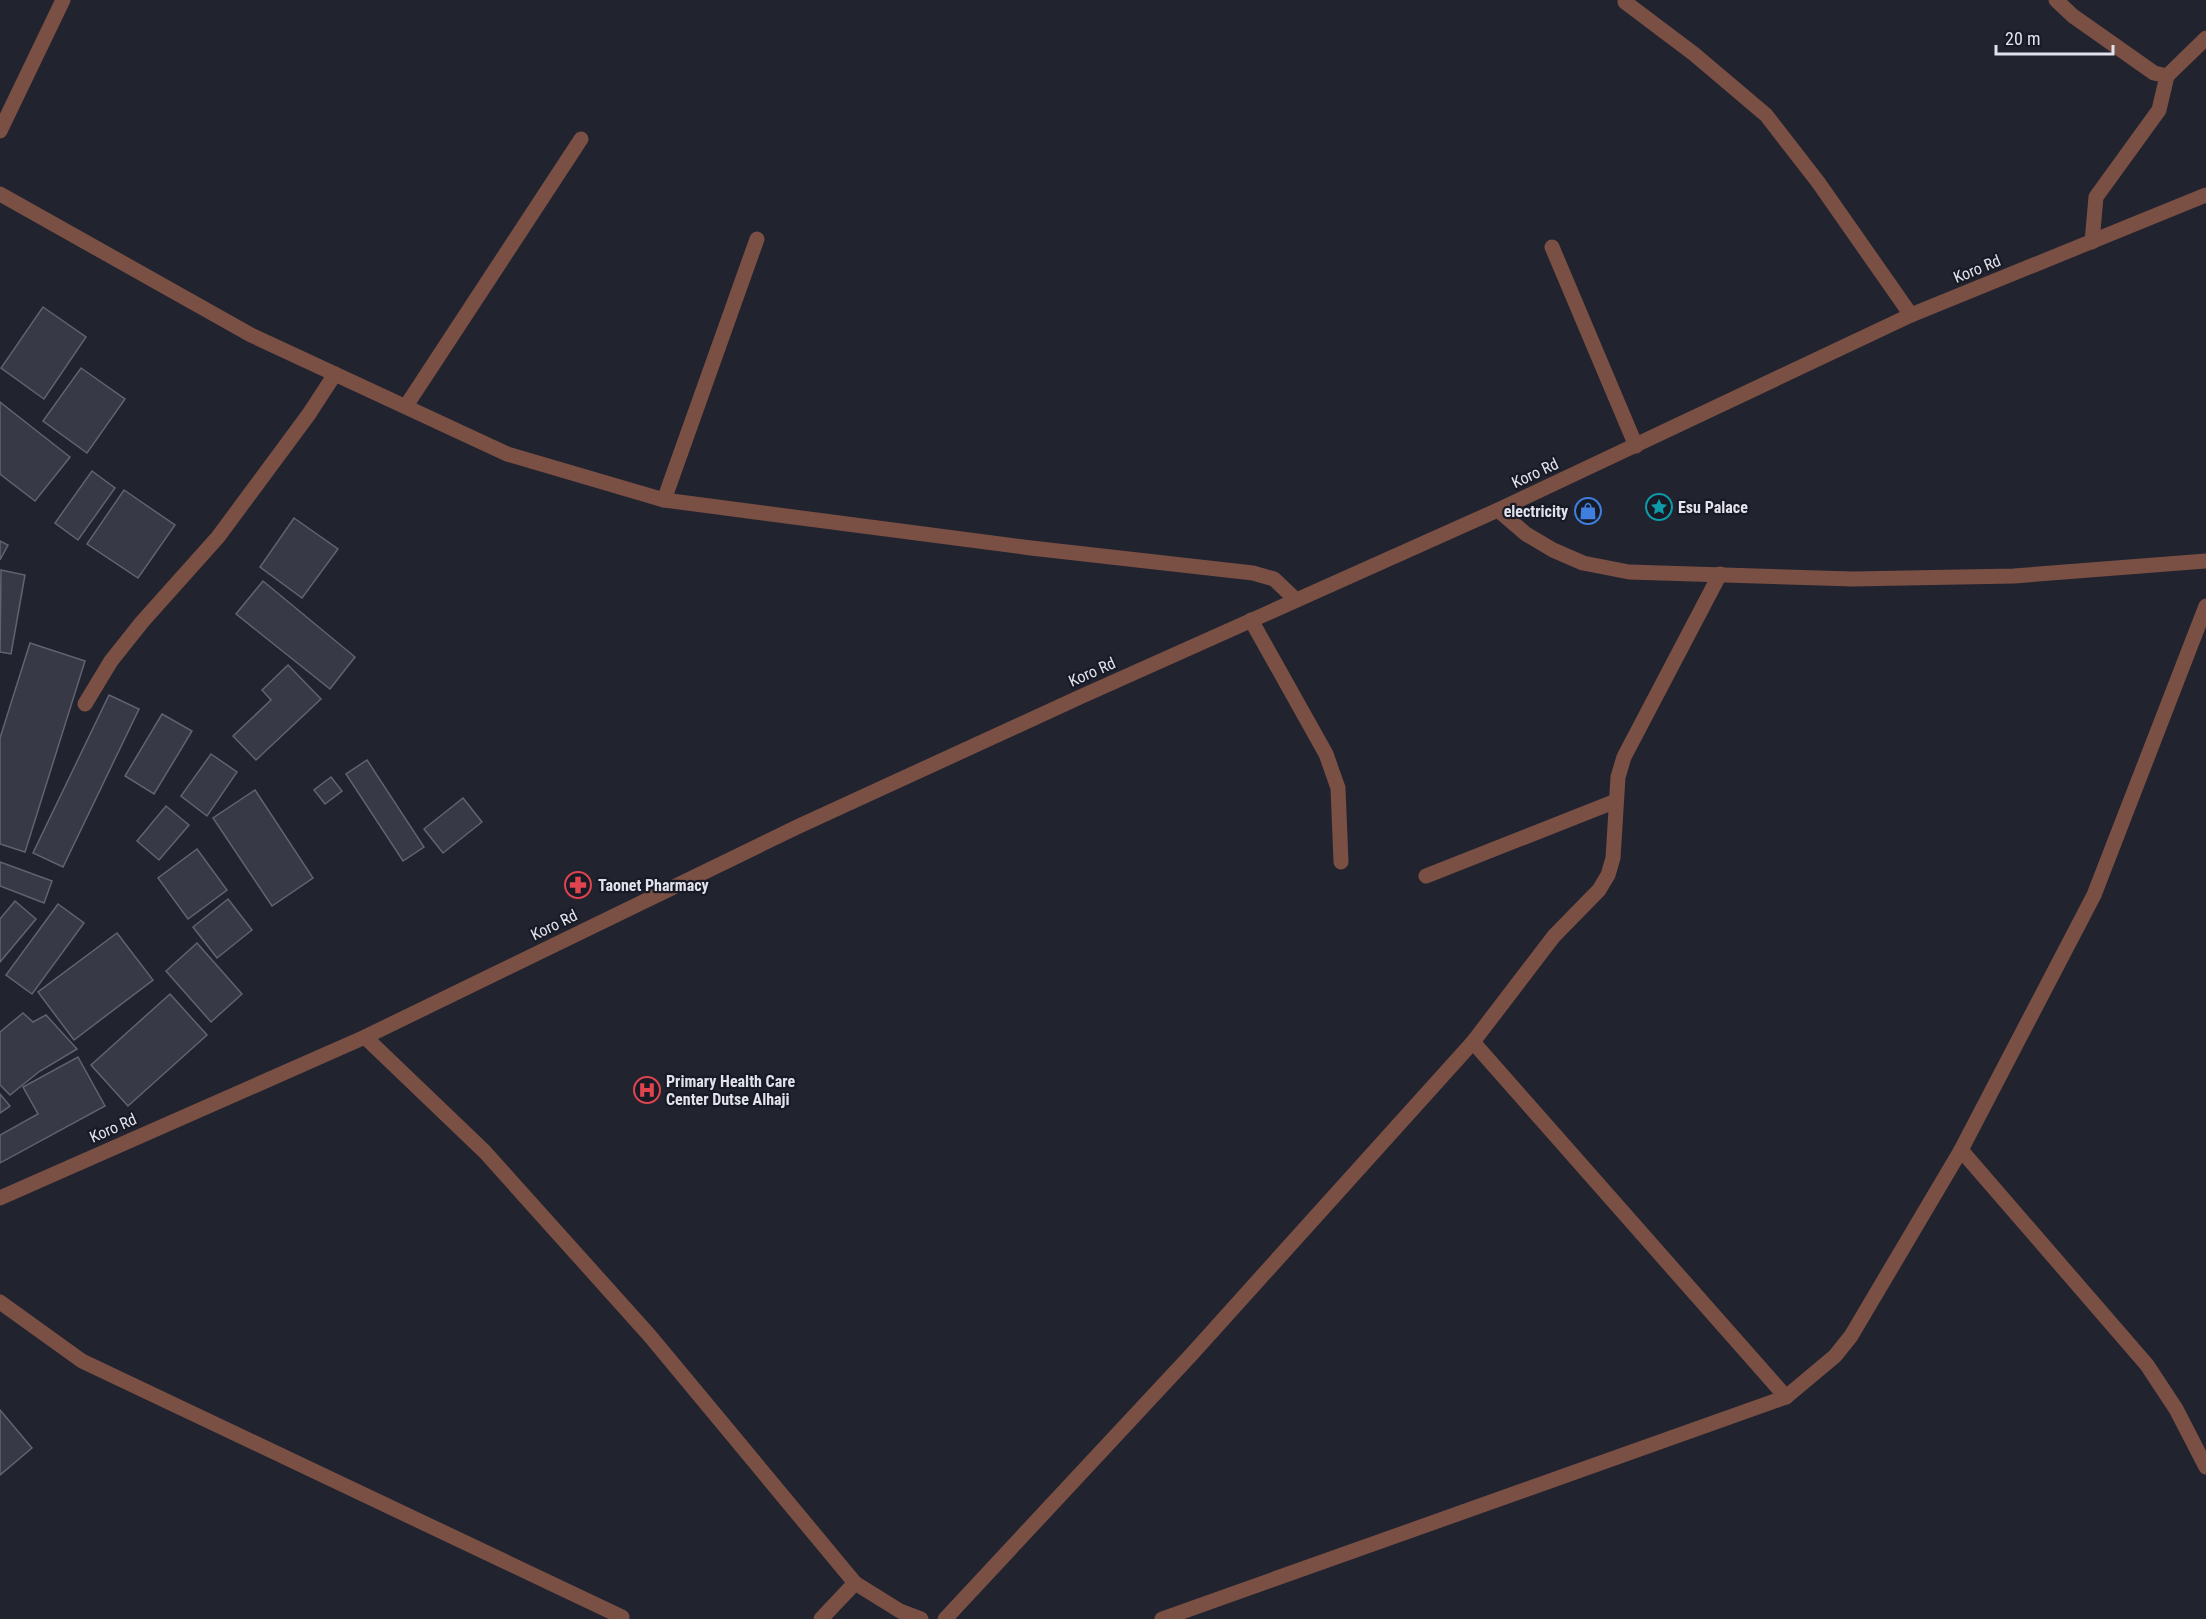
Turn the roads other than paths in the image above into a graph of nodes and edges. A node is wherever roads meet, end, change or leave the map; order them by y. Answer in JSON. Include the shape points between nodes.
{"nodes":[{"id":1,"x":63,"y":0,"type":"edge"},
{"id":2,"x":2056,"y":0,"type":"edge"},
{"id":3,"x":1625,"y":2,"type":"dead end"},
{"id":4,"x":2206,"y":38,"type":"edge"},
{"id":5,"x":2167,"y":76,"type":"junction"},
{"id":6,"x":0,"y":130,"type":"edge"},
{"id":7,"x":581,"y":139,"type":"dead end"},
{"id":8,"x":0,"y":194,"type":"edge"},
{"id":9,"x":2206,"y":195,"type":"edge"},
{"id":10,"x":757,"y":239,"type":"dead end"},
{"id":11,"x":2092,"y":242,"type":"junction"},
{"id":12,"x":1552,"y":247,"type":"dead end"},
{"id":13,"x":1911,"y":315,"type":"junction"},
{"id":14,"x":335,"y":374,"type":"junction"},
{"id":15,"x":406,"y":406,"type":"junction"},
{"id":16,"x":1636,"y":446,"type":"junction"},
{"id":17,"x":664,"y":500,"type":"junction"},
{"id":18,"x":1498,"y":510,"type":"junction"},
{"id":19,"x":2206,"y":561,"type":"edge"},
{"id":20,"x":1720,"y":574,"type":"junction"},
{"id":21,"x":1296,"y":600,"type":"junction"},
{"id":22,"x":2206,"y":606,"type":"edge"},
{"id":23,"x":1251,"y":620,"type":"junction"},
{"id":24,"x":85,"y":704,"type":"dead end"},
{"id":25,"x":1616,"y":801,"type":"junction"},
{"id":26,"x":1341,"y":862,"type":"dead end"},
{"id":27,"x":1426,"y":876,"type":"dead end"},
{"id":28,"x":365,"y":1037,"type":"junction"},
{"id":29,"x":1473,"y":1042,"type":"junction"},
{"id":30,"x":1962,"y":1150,"type":"junction"},
{"id":31,"x":0,"y":1198,"type":"edge"},
{"id":32,"x":0,"y":1302,"type":"edge"},
{"id":33,"x":1786,"y":1397,"type":"junction"},
{"id":34,"x":2206,"y":1467,"type":"edge"},
{"id":35,"x":855,"y":1583,"type":"junction"},
{"id":36,"x":622,"y":1617,"type":"dead end"},
{"id":37,"x":821,"y":1619,"type":"edge"},
{"id":38,"x":921,"y":1619,"type":"edge"},
{"id":39,"x":945,"y":1619,"type":"edge"},
{"id":40,"x":1162,"y":1619,"type":"edge"}],
"edges":[{"from":1,"to":6,"type":"street"},
{"from":2,"to":5,"type":"street","via":[[2154,74]]},
{"from":3,"to":13,"type":"street","via":[[1766,115]]},
{"from":4,"to":5,"type":"street"},
{"from":5,"to":11,"type":"street","via":[[2159,110],[2096,197]]},
{"from":7,"to":15,"type":"street"},
{"from":8,"to":14,"type":"street","via":[[251,336]]},
{"from":9,"to":11,"type":"street","name":"Koro Rd"},
{"from":10,"to":17,"type":"street"},
{"from":11,"to":13,"type":"street","name":"Koro Rd"},
{"from":12,"to":16,"type":"street"},
{"from":13,"to":16,"type":"street","name":"Koro Rd"},
{"from":14,"to":15,"type":"street"},
{"from":14,"to":24,"type":"street","via":[[218,537],[111,661]]},
{"from":15,"to":17,"type":"street","via":[[507,454]]},
{"from":16,"to":18,"type":"street","name":"Koro Rd"},
{"from":17,"to":21,"type":"street","via":[[1253,573],[1274,579]]},
{"from":18,"to":20,"type":"street","via":[[1526,534],[1583,563],[1629,572]]},
{"from":18,"to":21,"type":"street","name":"Koro Rd"},
{"from":19,"to":20,"type":"street","via":[[2014,576],[1853,579]]},
{"from":20,"to":25,"type":"street","via":[[1624,757],[1617,777]]},
{"from":21,"to":23,"type":"street","name":"Koro Rd"},
{"from":22,"to":30,"type":"street","via":[[2094,895]]},
{"from":23,"to":26,"type":"street","via":[[1326,754],[1338,788]]},
{"from":23,"to":28,"type":"street","name":"Koro Rd","via":[[797,827]]},
{"from":25,"to":27,"type":"street"},
{"from":25,"to":29,"type":"street","via":[[1613,858],[1608,875],[1599,890],[1554,936]]},
{"from":28,"to":31,"type":"street","name":"Koro Rd"},
{"from":28,"to":35,"type":"street","via":[[493,1161],[650,1336]]},
{"from":29,"to":33,"type":"street"},
{"from":29,"to":39,"type":"street","via":[[1191,1355]]},
{"from":30,"to":33,"type":"street","via":[[1851,1336],[1835,1356]]},
{"from":30,"to":34,"type":"street","via":[[2147,1365],[2176,1408]]},
{"from":32,"to":36,"type":"street","via":[[81,1361]]},
{"from":33,"to":40,"type":"street"},
{"from":35,"to":37,"type":"street"},
{"from":35,"to":38,"type":"street","via":[[900,1611]]}]}
